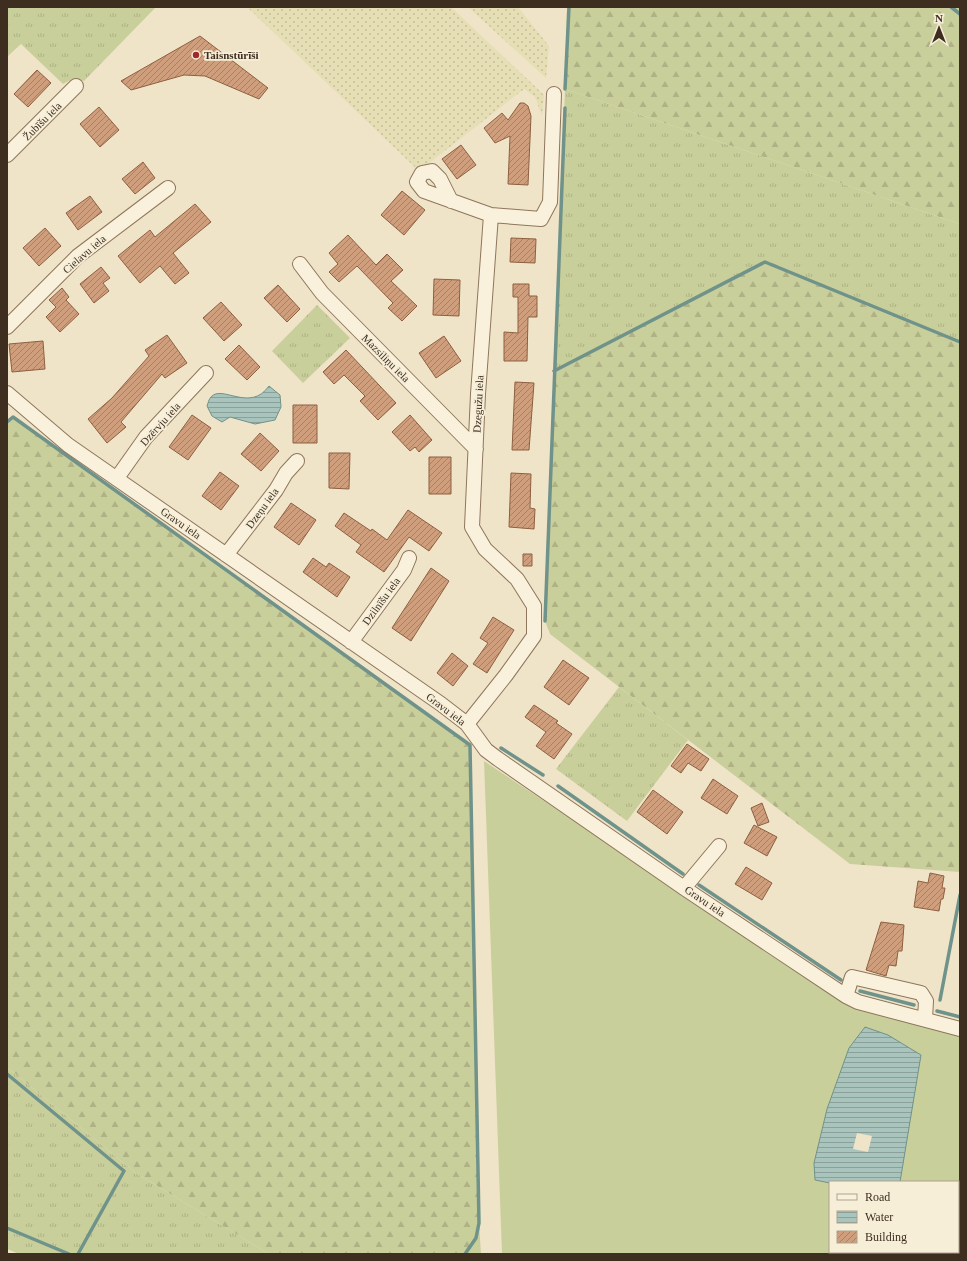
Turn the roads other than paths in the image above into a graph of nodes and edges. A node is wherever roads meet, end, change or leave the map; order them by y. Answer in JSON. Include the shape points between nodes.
{"nodes":[{"id":1,"x":76,"y":86,"type":"dead end"},
{"id":2,"x":554,"y":94,"type":"dead end"},
{"id":3,"x":7,"y":155,"type":"edge"},
{"id":4,"x":168,"y":188,"type":"dead end"},
{"id":5,"x":450,"y":201,"type":"dead end"},
{"id":6,"x":491,"y":216,"type":"junction"},
{"id":7,"x":300,"y":264,"type":"dead end"},
{"id":8,"x":7,"y":327,"type":"edge"},
{"id":9,"x":206,"y":373,"type":"dead end"},
{"id":10,"x":7,"y":393,"type":"edge"},
{"id":11,"x":476,"y":449,"type":"junction"},
{"id":12,"x":298,"y":462,"type":"dead end"},
{"id":13,"x":117,"y":478,"type":"junction"},
{"id":14,"x":226,"y":555,"type":"junction"},
{"id":15,"x":409,"y":558,"type":"dead end"},
{"id":16,"x":351,"y":642,"type":"junction"},
{"id":17,"x":467,"y":724,"type":"junction"},
{"id":18,"x":719,"y":846,"type":"dead end"},
{"id":19,"x":684,"y":888,"type":"junction"},
{"id":20,"x":846,"y":996,"type":"junction"},
{"id":21,"x":925,"y":1019,"type":"junction"},
{"id":22,"x":960,"y":1028,"type":"edge"}],
"edges":[{"from":1,"to":3,"type":"street","name":"Žubīšu iela"},
{"from":2,"to":6,"type":"street","via":[[550,202],[541,219]]},
{"from":4,"to":8,"type":"street","name":"Cielavu iela","via":[[78,256]]},
{"from":5,"to":6,"type":"street"},
{"from":6,"to":11,"type":"street","name":"Dzegužu iela"},
{"from":7,"to":11,"type":"street","name":"Mazsiliņu iela","via":[[322,293]]},
{"from":9,"to":13,"type":"street","name":"Dzērvju iela","via":[[146,437]]},
{"from":10,"to":13,"type":"street","name":"Gravu iela","via":[[68,445]]},
{"from":11,"to":17,"type":"street","name":"Dzegužu iela","via":[[472,527],[486,549],[517,579],[534,606],[534,636]]},
{"from":12,"to":14,"type":"street","name":"Dzeņu iela","via":[[286,473]]},
{"from":13,"to":14,"type":"street","name":"Gravu iela"},
{"from":14,"to":16,"type":"street","name":"Gravu iela"},
{"from":15,"to":16,"type":"street","name":"Dzilnīšu iela","via":[[404,570]]},
{"from":16,"to":17,"type":"street","name":"Gravu iela"},
{"from":17,"to":19,"type":"street","name":"Gravu iela","via":[[486,750]]},
{"from":18,"to":19,"type":"street"},
{"from":19,"to":20,"type":"street","name":"Gravu iela"},
{"from":20,"to":21,"type":"street","name":"Gravu iela","via":[[858,1002]]},
{"from":20,"to":21,"type":"street","via":[[852,977],[921,993],[926,1001]]},
{"from":21,"to":22,"type":"street","name":"Gravu iela"}]}
